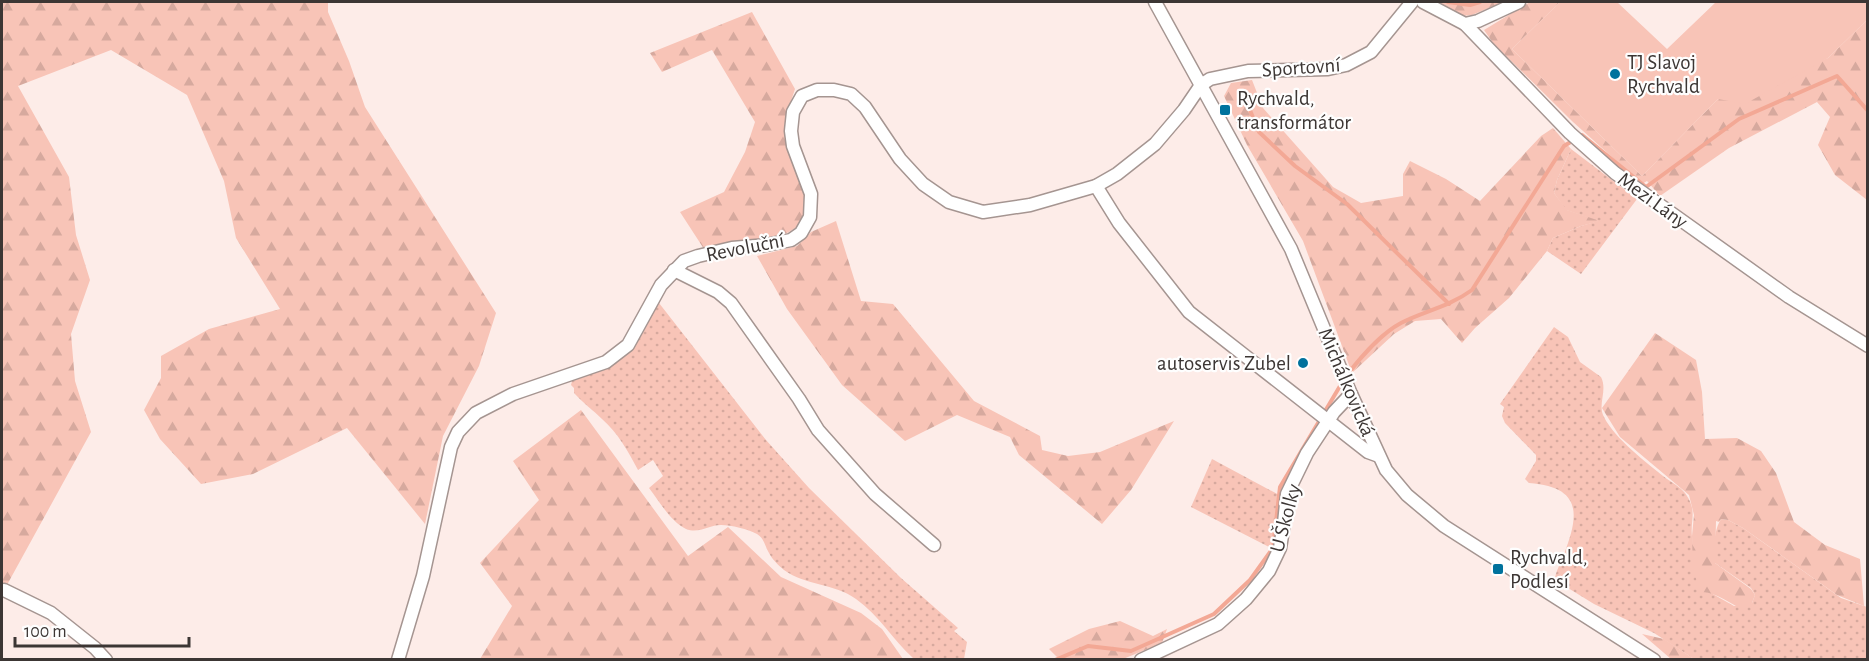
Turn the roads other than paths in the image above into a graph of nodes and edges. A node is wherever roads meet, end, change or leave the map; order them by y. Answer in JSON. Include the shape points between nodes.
{"nodes":[{"id":1,"x":1155,"y":2,"type":"edge"},
{"id":2,"x":1412,"y":2,"type":"edge"},
{"id":3,"x":1423,"y":2,"type":"edge"},
{"id":4,"x":1519,"y":2,"type":"edge"},
{"id":5,"x":1465,"y":24,"type":"junction"},
{"id":6,"x":1201,"y":85,"type":"junction"},
{"id":7,"x":1096,"y":186,"type":"junction"},
{"id":8,"x":674,"y":270,"type":"junction"},
{"id":9,"x":1868,"y":346,"type":"edge"},
{"id":10,"x":1351,"y":394,"type":"junction"},
{"id":11,"x":1329,"y":422,"type":"junction"},
{"id":12,"x":1379,"y":456,"type":"junction"},
{"id":13,"x":934,"y":545,"type":"dead end"},
{"id":14,"x":4,"y":590,"type":"dead end"},
{"id":15,"x":106,"y":660,"type":"edge"},
{"id":16,"x":398,"y":660,"type":"edge"},
{"id":17,"x":1141,"y":660,"type":"edge"},
{"id":18,"x":1654,"y":660,"type":"edge"}],
"edges":[{"from":1,"to":6,"type":"street","name":"Michálkovická"},
{"from":2,"to":6,"type":"street","name":"Sportovní","via":[[1371,52],[1346,65],[1248,71],[1210,79]]},
{"from":3,"to":5,"type":"street"},
{"from":4,"to":5,"type":"street"},
{"from":5,"to":9,"type":"street","name":"Mezi Lány","via":[[1570,134],[1615,173],[1790,297]]},
{"from":6,"to":7,"type":"street","name":"Revoluční","via":[[1155,144]]},
{"from":6,"to":10,"type":"street","name":"Michálkovická","via":[[1290,249]]},
{"from":7,"to":8,"type":"street","name":"Revoluční","via":[[1030,205],[983,212],[949,202],[922,184],[851,94],[817,90],[802,96],[793,112],[794,146],[811,194],[810,217],[801,232],[791,240],[698,256]]},
{"from":7,"to":11,"type":"street","via":[[1119,223],[1189,312]]},
{"from":8,"to":13,"type":"street","via":[[718,291],[731,303],[818,430],[875,494]]},
{"from":8,"to":16,"type":"street","name":"Revoluční","via":[[661,285],[628,345],[606,362],[513,394],[476,413],[458,432]]},
{"from":10,"to":11,"type":"street","name":"U Školky"},
{"from":10,"to":12,"type":"street","name":"Michálkovická"},
{"from":11,"to":12,"type":"street"},
{"from":11,"to":17,"type":"street","name":"U Školky","via":[[1306,453],[1287,494],[1280,548],[1269,571],[1218,624]]},
{"from":12,"to":18,"type":"street","name":"Michálkovická","via":[[1407,495],[1432,518]]},
{"from":14,"to":15,"type":"street","via":[[51,613]]}]}
